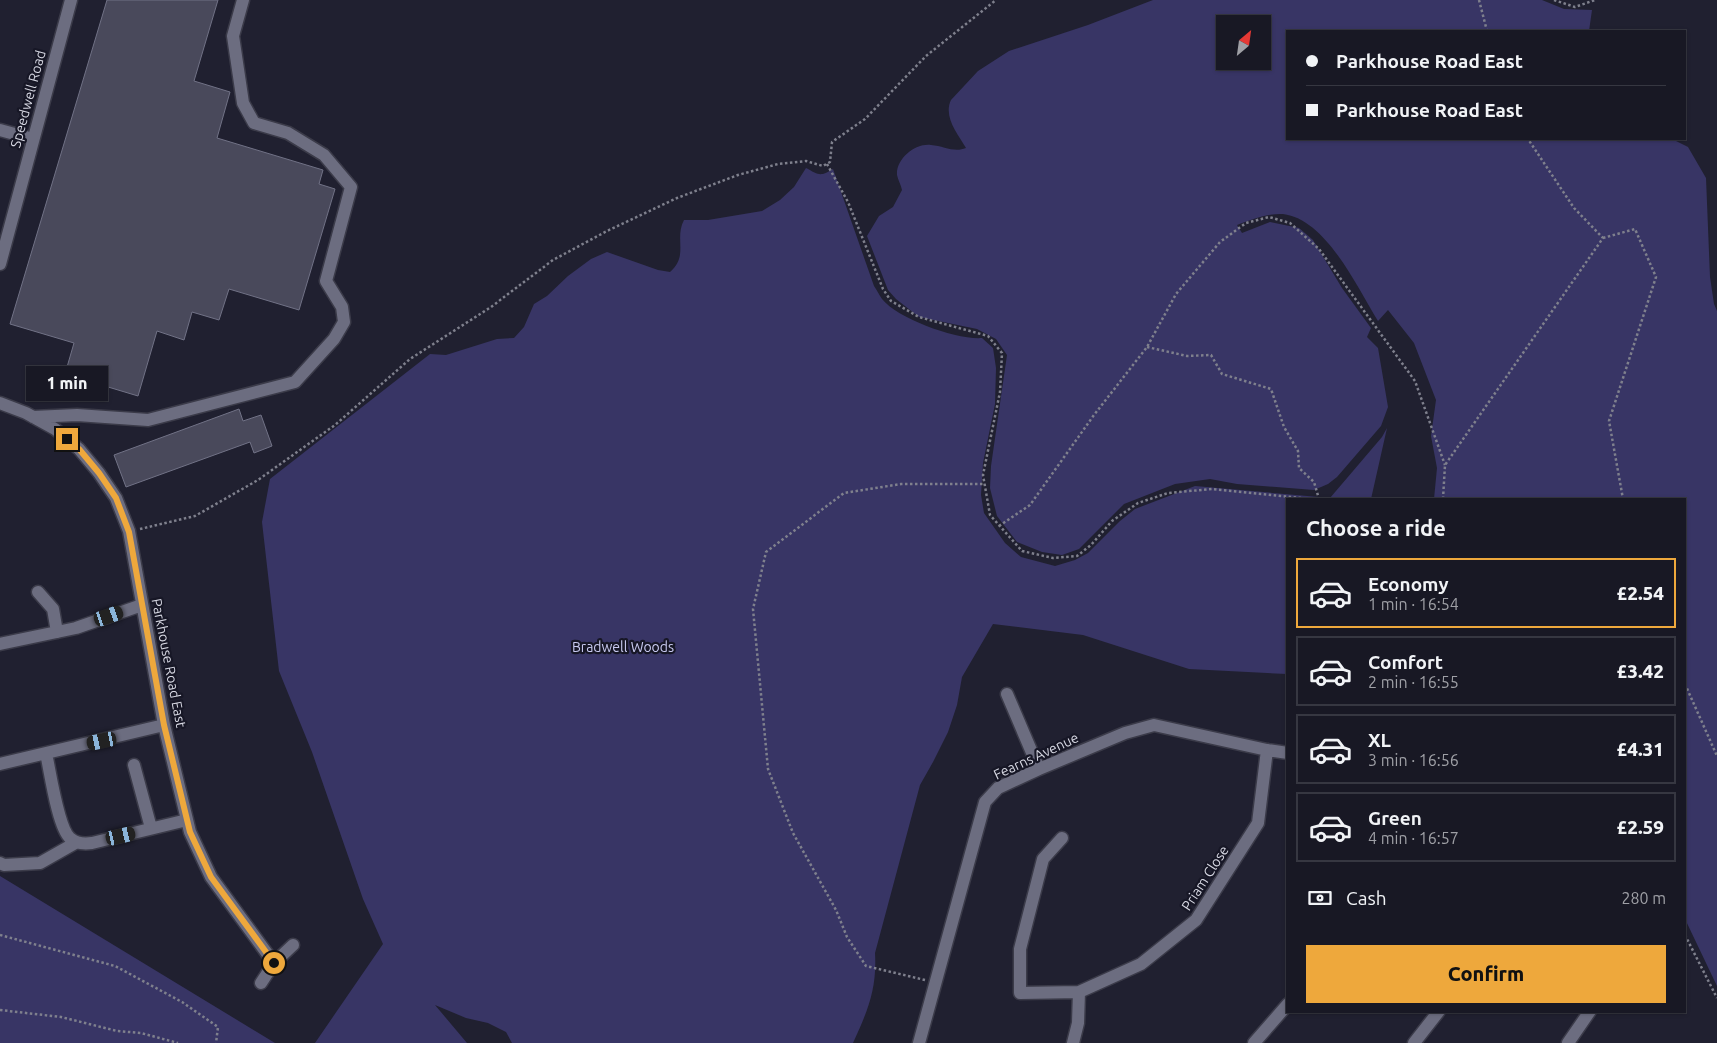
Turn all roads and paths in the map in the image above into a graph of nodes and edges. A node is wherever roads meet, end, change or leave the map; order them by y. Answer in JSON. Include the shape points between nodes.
{"nodes":[{"id":1,"x":71,"y":0,"type":"edge"},
{"id":2,"x":243,"y":0,"type":"edge"},
{"id":3,"x":996,"y":0,"type":"edge"},
{"id":4,"x":1479,"y":0,"type":"edge"},
{"id":5,"x":1554,"y":0,"type":"edge"},
{"id":6,"x":1595,"y":0,"type":"edge"},
{"id":7,"x":1487,"y":30,"type":"edge"},
{"id":8,"x":0,"y":130,"type":"edge"},
{"id":9,"x":33,"y":139,"type":"junction"},
{"id":10,"x":1529,"y":140,"type":"edge"},
{"id":11,"x":826,"y":164,"type":"junction"},
{"id":12,"x":1603,"y":238,"type":"junction"},
{"id":13,"x":2,"y":245,"type":"edge"},
{"id":14,"x":0,"y":264,"type":"edge"},
{"id":15,"x":1147,"y":347,"type":"junction"},
{"id":16,"x":0,"y":404,"type":"edge"},
{"id":17,"x":33,"y":417,"type":"junction"},
{"id":18,"x":1445,"y":465,"type":"junction"},
{"id":19,"x":985,"y":484,"type":"junction"},
{"id":20,"x":1300,"y":498,"type":"edge"},
{"id":21,"x":1320,"y":498,"type":"edge"},
{"id":22,"x":1443,"y":498,"type":"edge"},
{"id":23,"x":1623,"y":498,"type":"edge"},
{"id":24,"x":999,"y":526,"type":"junction"},
{"id":25,"x":129,"y":532,"type":"junction"},
{"id":26,"x":38,"y":592,"type":"dead end"},
{"id":27,"x":142,"y":605,"type":"junction"},
{"id":28,"x":57,"y":632,"type":"junction"},
{"id":29,"x":0,"y":644,"type":"edge"},
{"id":30,"x":1686,"y":686,"type":"edge"},
{"id":31,"x":1007,"y":694,"type":"dead end"},
{"id":32,"x":164,"y":725,"type":"junction"},
{"id":33,"x":1267,"y":750,"type":"junction"},
{"id":34,"x":46,"y":753,"type":"junction"},
{"id":35,"x":1286,"y":753,"type":"edge"},
{"id":36,"x":1717,"y":756,"type":"edge"},
{"id":37,"x":0,"y":764,"type":"edge"},
{"id":38,"x":134,"y":764,"type":"dead end"},
{"id":39,"x":1039,"y":769,"type":"junction"},
{"id":40,"x":187,"y":820,"type":"junction"},
{"id":41,"x":151,"y":828,"type":"junction"},
{"id":42,"x":1062,"y":838,"type":"dead end"},
{"id":43,"x":77,"y":842,"type":"junction"},
{"id":44,"x":0,"y":863,"type":"edge"},
{"id":45,"x":0,"y":935,"type":"edge"},
{"id":46,"x":1686,"y":937,"type":"edge"},
{"id":47,"x":293,"y":944,"type":"dead end"},
{"id":48,"x":274,"y":963,"type":"junction"},
{"id":49,"x":936,"y":982,"type":"junction"},
{"id":50,"x":261,"y":983,"type":"dead end"},
{"id":51,"x":1080,"y":992,"type":"junction"},
{"id":52,"x":1717,"y":998,"type":"edge"},
{"id":53,"x":1286,"y":1006,"type":"edge"},
{"id":54,"x":0,"y":1010,"type":"edge"},
{"id":55,"x":1437,"y":1013,"type":"edge"},
{"id":56,"x":1589,"y":1013,"type":"edge"},
{"id":57,"x":178,"y":1043,"type":"edge"},
{"id":58,"x":216,"y":1043,"type":"edge"},
{"id":59,"x":920,"y":1043,"type":"edge"},
{"id":60,"x":1073,"y":1043,"type":"edge"},
{"id":61,"x":1254,"y":1043,"type":"edge"},
{"id":62,"x":1414,"y":1043,"type":"edge"},
{"id":63,"x":1568,"y":1043,"type":"edge"}],
"edges":[{"from":1,"to":9,"type":"street","name":"Speedwell Road"},
{"from":2,"to":17,"type":"street","via":[[233,36],[243,103],[254,123],[288,133],[324,155],[351,187],[326,280],[342,307],[344,322],[334,339],[295,382],[148,420],[77,415]]},
{"from":3,"to":11,"type":"path","via":[[926,56],[865,119],[832,142],[830,162]]},
{"from":4,"to":7,"type":"path"},
{"from":5,"to":6,"type":"path","via":[[1575,7]]},
{"from":8,"to":9,"type":"street"},
{"from":9,"to":13,"type":"street","name":"Speedwell Road"},
{"from":10,"to":12,"type":"path","via":[[1574,208]]},
{"from":11,"to":19,"type":"path","via":[[848,202],[883,289],[891,301],[919,317],[988,336],[1002,353],[1000,392],[983,475]]},
{"from":11,"to":25,"type":"path","via":[[806,161],[778,164],[738,176],[677,198],[607,231],[553,260],[491,307],[410,359],[335,425],[258,480],[195,516]]},
{"from":12,"to":18,"type":"path"},
{"from":12,"to":23,"type":"path","via":[[1635,229],[1656,277],[1609,421]]},
{"from":13,"to":14,"type":"street","name":"Speedwell Road"},
{"from":15,"to":18,"type":"path","via":[[1176,294],[1220,242],[1246,224],[1269,217],[1290,224],[1319,249],[1415,381]]},
{"from":15,"to":21,"type":"path","via":[[1187,356],[1211,355],[1222,374],[1271,390],[1284,427],[1298,451],[1299,468],[1314,482]]},
{"from":15,"to":24,"type":"path","via":[[1030,505]]},
{"from":16,"to":17,"type":"street","name":"Parkhouse Road East"},
{"from":17,"to":25,"type":"street","name":"Parkhouse Road East","via":[[55,429],[79,449],[116,498]]},
{"from":18,"to":22,"type":"path"},
{"from":19,"to":24,"type":"path","via":[[990,515]]},
{"from":19,"to":49,"type":"path","via":[[901,484],[844,493],[766,552],[753,609],[768,769],[793,833],[836,910],[847,937],[866,966]]},
{"from":20,"to":24,"type":"path","via":[[1212,489],[1168,493],[1138,503],[1112,521],[1091,546],[1077,556],[1053,558],[1022,551]]},
{"from":25,"to":27,"type":"street","name":"Parkhouse Road East"},
{"from":26,"to":28,"type":"street","via":[[53,609]]},
{"from":27,"to":28,"type":"street"},
{"from":27,"to":32,"type":"street","name":"Parkhouse Road East"},
{"from":28,"to":29,"type":"street"},
{"from":30,"to":36,"type":"path"},
{"from":31,"to":39,"type":"street"},
{"from":32,"to":34,"type":"street"},
{"from":32,"to":40,"type":"street","name":"Parkhouse Road East"},
{"from":33,"to":35,"type":"street","name":"Fearns Avenue"},
{"from":33,"to":39,"type":"street","name":"Fearns Avenue","via":[[1154,725],[1125,733]]},
{"from":33,"to":51,"type":"street","name":"Priam Close","via":[[1258,823],[1196,920],[1142,964]]},
{"from":34,"to":37,"type":"street"},
{"from":34,"to":43,"type":"street","via":[[62,827],[70,839]]},
{"from":38,"to":41,"type":"street"},
{"from":39,"to":49,"type":"street","name":"Fearns Avenue","via":[[998,788],[985,802]]},
{"from":40,"to":41,"type":"street"},
{"from":40,"to":48,"type":"street","name":"Parkhouse Road East","via":[[211,877]]},
{"from":41,"to":43,"type":"street","via":[[92,843]]},
{"from":42,"to":51,"type":"street","name":"Priam Close","via":[[1043,859],[1020,949],[1020,993]]},
{"from":43,"to":44,"type":"street","via":[[40,863],[4,866]]},
{"from":45,"to":58,"type":"path","via":[[116,966],[182,1002],[218,1027]]},
{"from":46,"to":52,"type":"path"},
{"from":47,"to":48,"type":"street"},
{"from":48,"to":50,"type":"street"},
{"from":49,"to":59,"type":"street","name":"Fearns Avenue"},
{"from":51,"to":60,"type":"street"},
{"from":53,"to":61,"type":"street"},
{"from":54,"to":57,"type":"path","via":[[61,1017]]},
{"from":55,"to":62,"type":"street"},
{"from":56,"to":63,"type":"street"}]}
